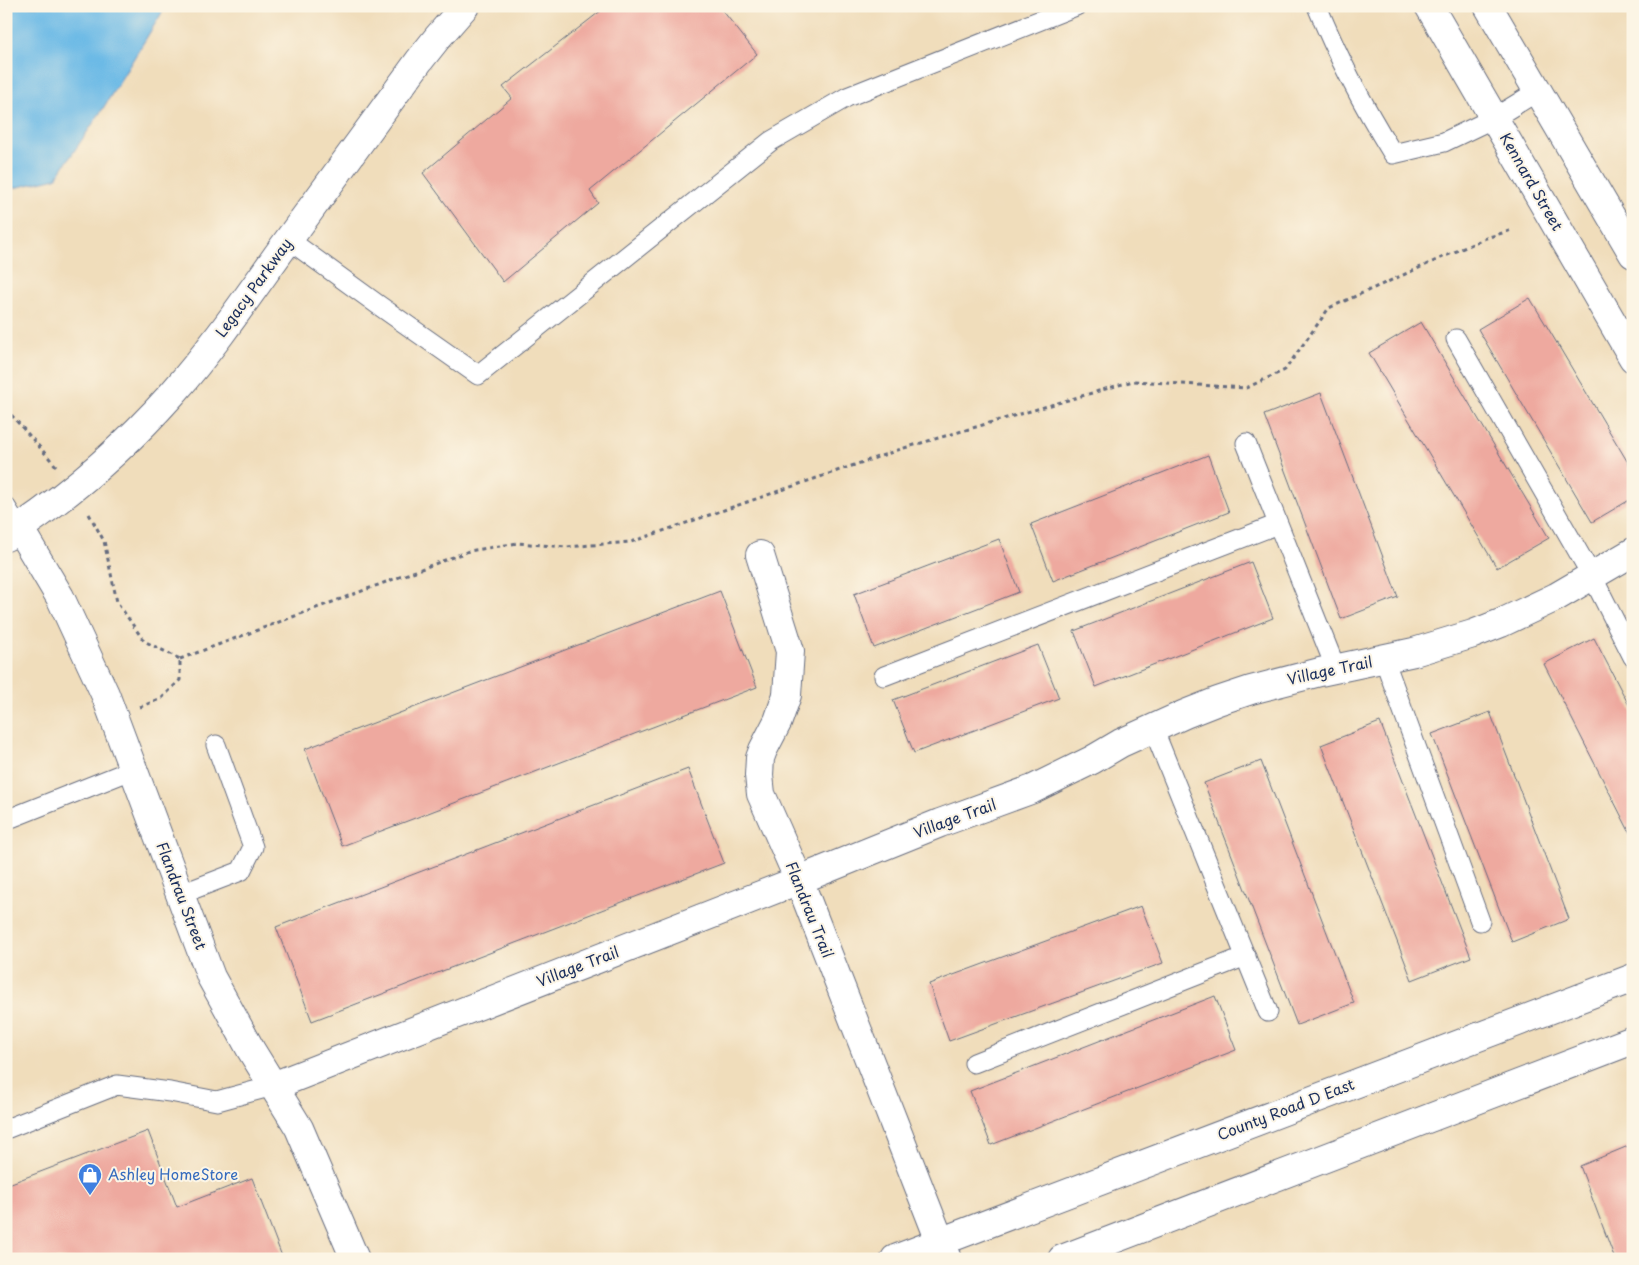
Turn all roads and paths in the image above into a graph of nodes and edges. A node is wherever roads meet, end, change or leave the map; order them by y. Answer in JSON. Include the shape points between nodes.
{"nodes":[{"id":1,"x":465,"y":6,"type":"edge"},
{"id":2,"x":1076,"y":6,"type":"edge"},
{"id":3,"x":1317,"y":6,"type":"edge"},
{"id":4,"x":1429,"y":6,"type":"edge"},
{"id":5,"x":1488,"y":6,"type":"edge"},
{"id":6,"x":1538,"y":91,"type":"junction"},
{"id":7,"x":1494,"y":118,"type":"junction"},
{"id":8,"x":1512,"y":230,"type":"dead end"},
{"id":9,"x":289,"y":240,"type":"junction"},
{"id":10,"x":1633,"y":254,"type":"edge"},
{"id":11,"x":1456,"y":339,"type":"dead end"},
{"id":12,"x":1633,"y":358,"type":"edge"},
{"id":13,"x":6,"y":409,"type":"edge"},
{"id":14,"x":1246,"y":443,"type":"dead end"},
{"id":15,"x":73,"y":488,"type":"junction"},
{"id":16,"x":11,"y":524,"type":"edge"},
{"id":17,"x":1278,"y":524,"type":"junction"},
{"id":18,"x":1633,"y":552,"type":"edge"},
{"id":19,"x":760,"y":555,"type":"dead end"},
{"id":20,"x":1592,"y":576,"type":"junction"},
{"id":21,"x":1633,"y":657,"type":"edge"},
{"id":22,"x":180,"y":659,"type":"junction"},
{"id":23,"x":1384,"y":659,"type":"junction"},
{"id":24,"x":1336,"y":668,"type":"junction"},
{"id":25,"x":884,"y":676,"type":"dead end"},
{"id":26,"x":114,"y":718,"type":"junction"},
{"id":27,"x":1153,"y":728,"type":"junction"},
{"id":28,"x":216,"y":745,"type":"dead end"},
{"id":29,"x":134,"y":770,"type":"junction"},
{"id":30,"x":6,"y":820,"type":"edge"},
{"id":31,"x":799,"y":880,"type":"junction"},
{"id":32,"x":181,"y":894,"type":"junction"},
{"id":33,"x":1480,"y":921,"type":"dead end"},
{"id":34,"x":1246,"y":956,"type":"junction"},
{"id":35,"x":1633,"y":978,"type":"edge"},
{"id":36,"x":1268,"y":1012,"type":"dead end"},
{"id":37,"x":1633,"y":1040,"type":"edge"},
{"id":38,"x":974,"y":1063,"type":"dead end"},
{"id":39,"x":273,"y":1086,"type":"junction"},
{"id":40,"x":6,"y":1129,"type":"edge"},
{"id":41,"x":943,"y":1250,"type":"edge"},
{"id":42,"x":355,"y":1259,"type":"edge"},
{"id":43,"x":895,"y":1259,"type":"edge"},
{"id":44,"x":1062,"y":1259,"type":"edge"}],
"edges":[{"from":1,"to":9,"type":"street","name":"Legacy Parkway","via":[[419,61]]},
{"from":2,"to":9,"type":"lane","via":[[847,97],[771,141],[478,375]]},
{"from":3,"to":7,"type":"lane","via":[[1335,49],[1393,154],[1444,142]]},
{"from":4,"to":7,"type":"street","name":"Kennard Street"},
{"from":5,"to":6,"type":"street"},
{"from":6,"to":7,"type":"lane"},
{"from":6,"to":10,"type":"street"},
{"from":7,"to":12,"type":"street","name":"Kennard Street"},
{"from":8,"to":22,"type":"path","via":[[1486,238],[1329,308],[1285,370],[1246,388],[1133,381],[901,449],[631,542],[566,547],[518,543],[469,550]]},
{"from":9,"to":15,"type":"street","name":"Legacy Parkway","via":[[173,394]]},
{"from":11,"to":20,"type":"lane"},
{"from":13,"to":15,"type":"path"},
{"from":14,"to":17,"type":"lane"},
{"from":15,"to":16,"type":"street","name":"Legacy Parkway"},
{"from":15,"to":22,"type":"path","via":[[104,541],[117,602],[144,641]]},
{"from":16,"to":26,"type":"street","name":"Flandrau Street","via":[[60,597]]},
{"from":17,"to":24,"type":"lane"},
{"from":17,"to":25,"type":"lane"},
{"from":18,"to":20,"type":"street","name":"Village Trail"},
{"from":19,"to":31,"type":"street","name":"Flandrau Trail","via":[[790,651],[787,695],[778,721],[762,750],[759,784]]},
{"from":20,"to":21,"type":"lane"},
{"from":20,"to":23,"type":"street","name":"Village Trail","via":[[1501,623]]},
{"from":22,"to":26,"type":"path","via":[[180,680],[162,698]]},
{"from":23,"to":24,"type":"street","name":"Village Trail"},
{"from":23,"to":33,"type":"lane"},
{"from":24,"to":27,"type":"street","name":"Village Trail","via":[[1251,690]]},
{"from":26,"to":29,"type":"street","name":"Flandrau Street"},
{"from":27,"to":31,"type":"street","name":"Village Trail","via":[[1033,790]]},
{"from":27,"to":34,"type":"lane"},
{"from":28,"to":32,"type":"lane","via":[[253,847],[241,870]]},
{"from":29,"to":30,"type":"lane"},
{"from":29,"to":32,"type":"street","name":"Flandrau Street"},
{"from":31,"to":39,"type":"street","name":"Village Trail"},
{"from":31,"to":41,"type":"street","name":"Flandrau Trail"},
{"from":32,"to":39,"type":"street","name":"Flandrau Street","via":[[211,977]]},
{"from":34,"to":36,"type":"lane"},
{"from":34,"to":38,"type":"lane"},
{"from":35,"to":41,"type":"street","name":"County Road D East"},
{"from":37,"to":44,"type":"street"},
{"from":39,"to":40,"type":"lane","via":[[217,1101],[116,1085]]},
{"from":39,"to":42,"type":"street","name":"Flandrau Street","via":[[306,1142]]},
{"from":41,"to":43,"type":"street","name":"County Road D East"}]}
